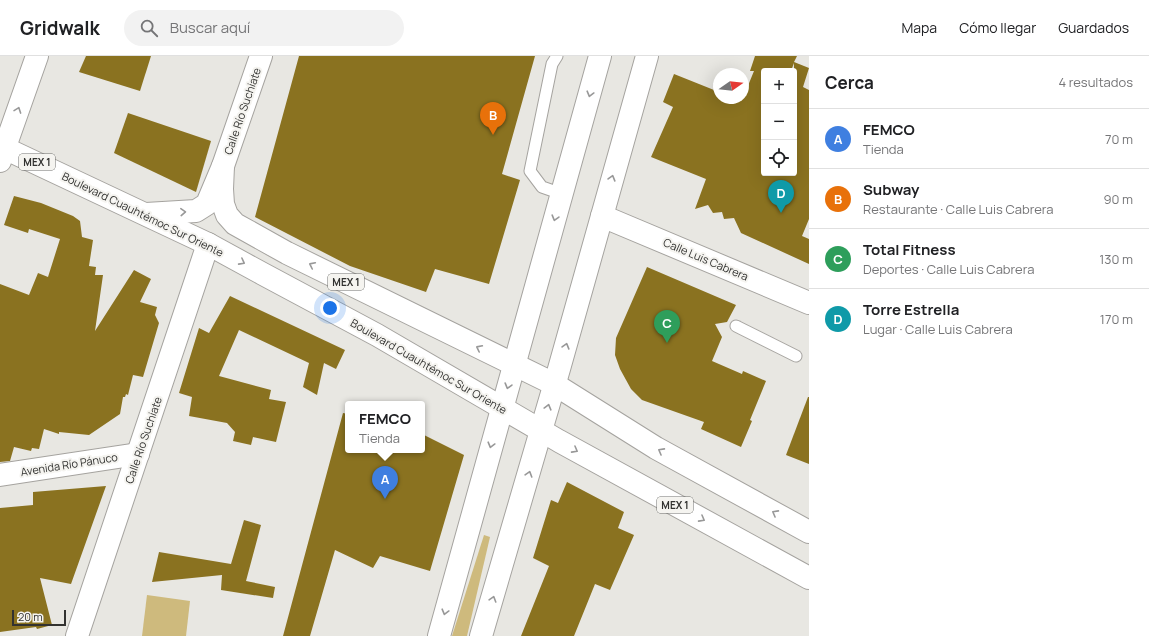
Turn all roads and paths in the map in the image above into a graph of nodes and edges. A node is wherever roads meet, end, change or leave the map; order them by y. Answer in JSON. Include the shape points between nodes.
{"nodes":[{"id":1,"x":37,"y":56,"type":"edge"},
{"id":2,"x":261,"y":56,"type":"edge"},
{"id":3,"x":557,"y":56,"type":"edge"},
{"id":4,"x":600,"y":56,"type":"edge"},
{"id":5,"x":647,"y":56,"type":"edge"},
{"id":6,"x":2,"y":151,"type":"edge"},
{"id":7,"x":223,"y":166,"type":"junction"},
{"id":8,"x":562,"y":194,"type":"junction"},
{"id":9,"x":144,"y":214,"type":"junction"},
{"id":10,"x":602,"y":216,"type":"junction"},
{"id":11,"x":208,"y":244,"type":"junction"},
{"id":12,"x":809,"y":303,"type":"edge"},
{"id":13,"x":736,"y":326,"type":"dead end"},
{"id":14,"x":796,"y":356,"type":"dead end"},
{"id":15,"x":514,"y":364,"type":"junction"},
{"id":16,"x":554,"y":384,"type":"junction"},
{"id":17,"x":502,"y":408,"type":"junction"},
{"id":18,"x":541,"y":430,"type":"junction"},
{"id":19,"x":138,"y":454,"type":"junction"},
{"id":20,"x":0,"y":475,"type":"edge"},
{"id":21,"x":809,"y":532,"type":"edge"},
{"id":22,"x":809,"y":578,"type":"edge"},
{"id":23,"x":77,"y":636,"type":"edge"},
{"id":24,"x":439,"y":636,"type":"edge"},
{"id":25,"x":482,"y":636,"type":"edge"}],
"edges":[{"from":6,"to":1,"type":"main road","one_way":true},
{"from":2,"to":7,"type":"main road","name":"Calle Río Suchiate","number":"MEX 1"},
{"from":3,"to":8,"type":"lane","via":[[552,64],[530,171],[542,187]]},
{"from":4,"to":8,"type":"main road","one_way":true},
{"from":10,"to":5,"type":"main road","one_way":true},
{"from":6,"to":9,"type":"main road","name":"Boulevard Cuauhtémoc Sur Oriente","number":"MEX 1"},
{"from":9,"to":7,"type":"main road","one_way":true,"via":[[189,212],[202,208],[211,197]]},
{"from":15,"to":7,"type":"main road","number":"MEX 1","one_way":true,"via":[[287,253],[235,224],[227,216],[223,204]]},
{"from":8,"to":15,"type":"main road","one_way":true},
{"from":9,"to":11,"type":"main road","name":"Boulevard Cuauhtémoc Sur Oriente","number":"MEX 1"},
{"from":10,"to":12,"type":"main road","name":"Calle Luis Cabrera"},
{"from":16,"to":10,"type":"main road","one_way":true},
{"from":11,"to":17,"type":"main road","name":"Boulevard Cuauhtémoc Sur Oriente","number":"MEX 1","one_way":true,"via":[[377,335]]},
{"from":11,"to":19,"type":"main road","name":"Calle Río Suchiate"},
{"from":13,"to":14,"type":"lane"},
{"from":15,"to":16,"type":"main road","number":"MEX 1"},
{"from":15,"to":17,"type":"main road","one_way":true},
{"from":18,"to":16,"type":"main road","one_way":true},
{"from":21,"to":16,"type":"main road","number":"MEX 1","one_way":true,"via":[[656,448]]},
{"from":17,"to":18,"type":"main road","name":"Boulevard Cuauhtémoc Sur Oriente","number":"MEX 1"},
{"from":17,"to":24,"type":"main road","one_way":true},
{"from":18,"to":22,"type":"main road","name":"Boulevard Cuauhtémoc Sur Oriente","number":"MEX 1","one_way":true},
{"from":25,"to":18,"type":"main road","one_way":true},
{"from":19,"to":20,"type":"main road","name":"Avenida Río Pánuco"},
{"from":19,"to":23,"type":"main road","name":"Calle Río Suchiate"}]}
